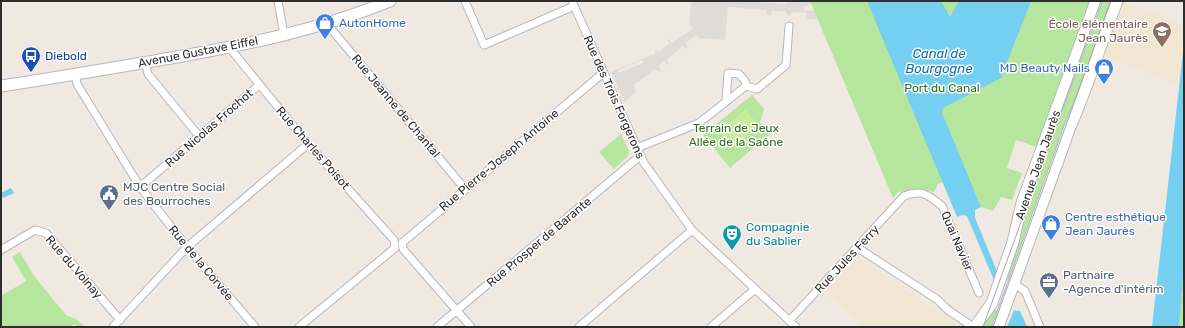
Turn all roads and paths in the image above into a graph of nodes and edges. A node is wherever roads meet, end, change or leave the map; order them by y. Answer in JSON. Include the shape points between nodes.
{"nodes":[{"id":1,"x":278,"y":1,"type":"edge"},
{"id":2,"x":390,"y":1,"type":"edge"},
{"id":3,"x":465,"y":1,"type":"edge"},
{"id":4,"x":1096,"y":1,"type":"edge"},
{"id":5,"x":1116,"y":1,"type":"edge"},
{"id":6,"x":573,"y":4,"type":"edge"},
{"id":7,"x":327,"y":24,"type":"junction"},
{"id":8,"x":789,"y":26,"type":"dead end"},
{"id":9,"x":284,"y":36,"type":"junction"},
{"id":10,"x":229,"y":48,"type":"junction"},
{"id":11,"x":145,"y":62,"type":"junction"},
{"id":12,"x":603,"y":73,"type":"junction"},
{"id":13,"x":74,"y":74,"type":"junction"},
{"id":14,"x":259,"y":85,"type":"junction"},
{"id":15,"x":1,"y":86,"type":"edge"},
{"id":16,"x":746,"y":86,"type":"junction"},
{"id":17,"x":726,"y":101,"type":"junction"},
{"id":18,"x":199,"y":136,"type":"junction"},
{"id":19,"x":308,"y":144,"type":"junction"},
{"id":20,"x":637,"y":148,"type":"junction"},
{"id":21,"x":640,"y":156,"type":"junction"},
{"id":22,"x":140,"y":187,"type":"junction"},
{"id":23,"x":465,"y":189,"type":"junction"},
{"id":24,"x":904,"y":196,"type":"joint"},
{"id":25,"x":692,"y":230,"type":"junction"},
{"id":26,"x":187,"y":247,"type":"junction"},
{"id":27,"x":858,"y":248,"type":"junction"},
{"id":28,"x":1,"y":250,"type":"edge"},
{"id":29,"x":1013,"y":283,"type":"junction"},
{"id":30,"x":755,"y":289,"type":"junction"},
{"id":31,"x":979,"y":293,"type":"dead end"},
{"id":32,"x":457,"y":311,"type":"junction"},
{"id":33,"x":120,"y":320,"type":"junction"},
{"id":34,"x":789,"y":321,"type":"junction"},
{"id":35,"x":999,"y":324,"type":"edge"},
{"id":36,"x":113,"y":327,"type":"edge"},
{"id":37,"x":255,"y":327,"type":"edge"},
{"id":38,"x":299,"y":327,"type":"edge"},
{"id":39,"x":437,"y":327,"type":"edge"},
{"id":40,"x":471,"y":327,"type":"edge"},
{"id":41,"x":579,"y":327,"type":"edge"},
{"id":42,"x":711,"y":327,"type":"edge"},
{"id":43,"x":796,"y":327,"type":"edge"},
{"id":44,"x":974,"y":327,"type":"edge"},
{"id":45,"x":1040,"y":327,"type":"edge"}],
"edges":[{"from":1,"to":9,"type":"street"},
{"from":2,"to":7,"type":"main road","name":"Avenue Gustave Eiffel"},
{"from":3,"to":6,"type":"street","via":[[484,45]]},
{"from":4,"to":44,"type":"main road","name":"Avenue Jean Jaurès","via":[[1022,203],[1010,250],[992,303]]},
{"from":5,"to":29,"type":"main road","name":"Avenue Jean Jaurès"},
{"from":6,"to":12,"type":"street","name":"Rue des Trois Forgerons"},
{"from":7,"to":9,"type":"main road","name":"Avenue Gustave Eiffel"},
{"from":7,"to":23,"type":"street","name":"Rue Jeanne de Chantal"},
{"from":8,"to":16,"type":"street","via":[[786,65],[757,89]]},
{"from":9,"to":10,"type":"main road","name":"Avenue Gustave Eiffel"},
{"from":10,"to":11,"type":"main road","name":"Avenue Gustave Eiffel"},
{"from":10,"to":14,"type":"street","name":"Rue Charles Poisot"},
{"from":11,"to":13,"type":"main road","name":"Avenue Gustave Eiffel"},
{"from":11,"to":18,"type":"street","via":[[148,74]]},
{"from":12,"to":20,"type":"street","name":"Rue des Trois Forgerons"},
{"from":12,"to":23,"type":"street","name":"Rue Pierre-Joseph Antoine"},
{"from":13,"to":15,"type":"main road","name":"Avenue Gustave Eiffel"},
{"from":13,"to":22,"type":"street","name":"Rue de la Corvée","via":[[77,84]]},
{"from":14,"to":18,"type":"street","name":"Rue Nicolas Frochot"},
{"from":14,"to":19,"type":"street","name":"Rue Charles Poisot"},
{"from":16,"to":17,"type":"street"},
{"from":16,"to":17,"type":"street","via":[[739,74],[728,73]]},
{"from":17,"to":20,"type":"street","via":[[699,124]]},
{"from":18,"to":22,"type":"street","name":"Rue Nicolas Frochot"},
{"from":19,"to":26,"type":"street"},
{"from":19,"to":38,"type":"street","name":"Rue Charles Poisot","via":[[394,238],[395,248]]},
{"from":20,"to":21,"type":"street","name":"Rue des Trois Forgerons"},
{"from":21,"to":25,"type":"street","name":"Rue des Trois Forgerons"},
{"from":21,"to":32,"type":"street","name":"Rue Prosper de Barante"},
{"from":22,"to":26,"type":"street","name":"Rue de la Corvée"},
{"from":23,"to":32,"type":"street","name":"Rue Pierre-Joseph Antoine","via":[[402,241],[404,250]]},
{"from":24,"to":27,"type":"street","name":"Rue Jules Ferry"},
{"from":24,"to":31,"type":"street","name":"Quai Navier","via":[[914,191],[931,197],[942,206]]},
{"from":25,"to":30,"type":"street","name":"Rue des Trois Forgerons"},
{"from":25,"to":41,"type":"street"},
{"from":26,"to":33,"type":"street"},
{"from":26,"to":37,"type":"street","name":"Rue de la Corvée"},
{"from":27,"to":34,"type":"street","name":"Rue Jules Ferry"},
{"from":27,"to":44,"type":"street","via":[[938,300]]},
{"from":28,"to":33,"type":"street","name":"Rue du Volnay","via":[[35,230],[46,233]]},
{"from":29,"to":35,"type":"main road","name":"Avenue Jean Jaurès"},
{"from":29,"to":45,"type":"street","via":[[1025,291]]},
{"from":30,"to":34,"type":"street","name":"Rue des Trois Forgerons"},
{"from":30,"to":42,"type":"street"},
{"from":32,"to":39,"type":"street","name":"Rue Prosper de Barante"},
{"from":32,"to":40,"type":"street"},
{"from":33,"to":36,"type":"street"},
{"from":34,"to":43,"type":"street","name":"Rue des Trois Forgerons"}]}
